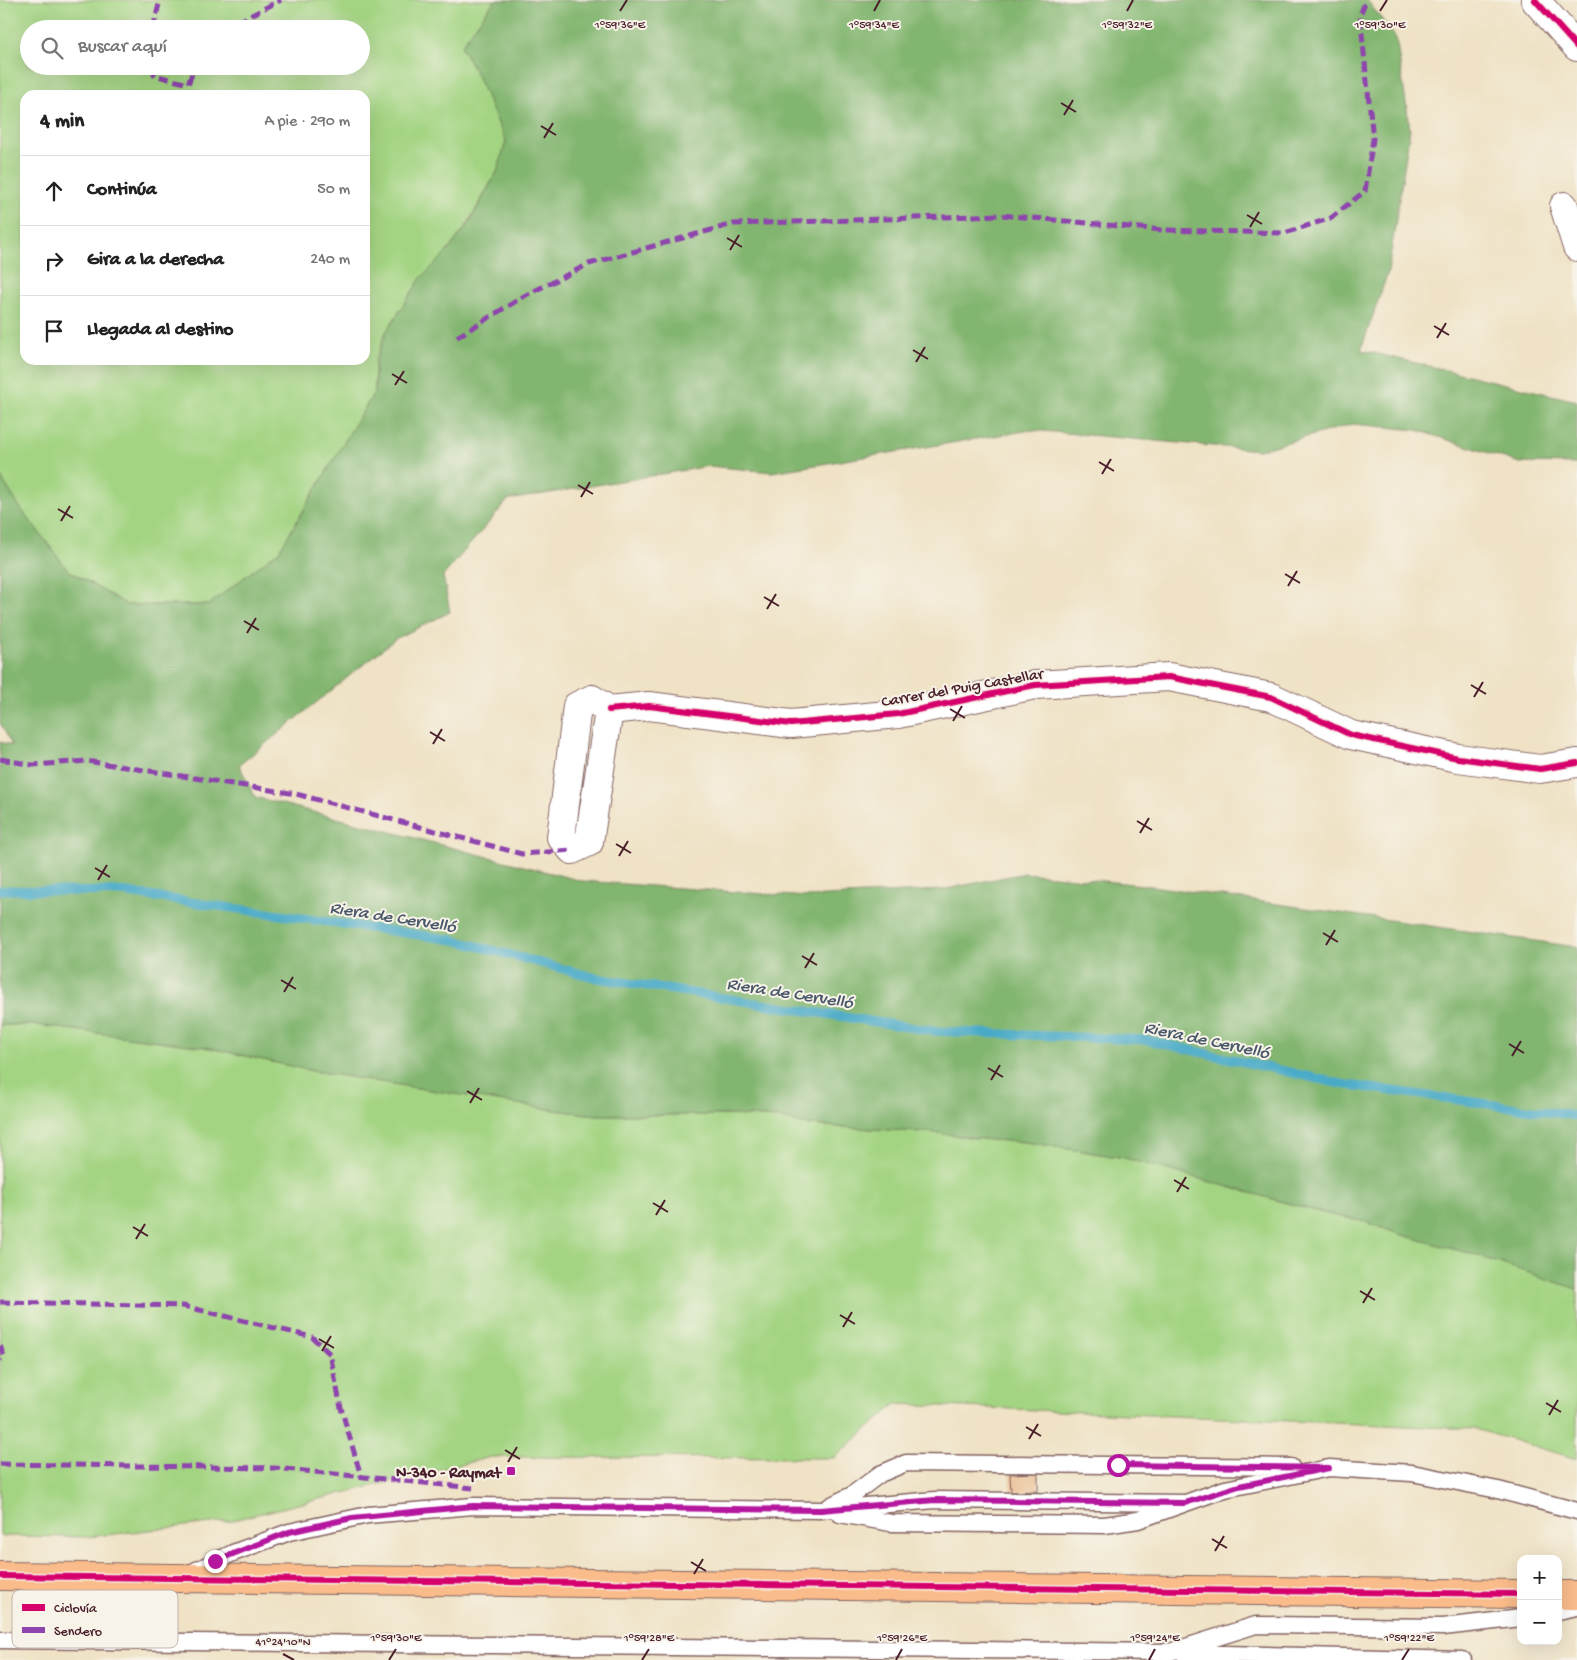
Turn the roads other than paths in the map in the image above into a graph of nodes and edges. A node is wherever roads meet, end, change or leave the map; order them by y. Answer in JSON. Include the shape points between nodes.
{"nodes":[{"id":1,"x":1535,"y":0,"type":"edge"},
{"id":2,"x":1577,"y":47,"type":"edge"},
{"id":3,"x":1564,"y":206,"type":"dead end"},
{"id":4,"x":1577,"y":247,"type":"edge"},
{"id":5,"x":609,"y":710,"type":"dead end"},
{"id":6,"x":1577,"y":763,"type":"edge"},
{"id":7,"x":1329,"y":1468,"type":"junction"},
{"id":8,"x":1185,"y":1503,"type":"junction"},
{"id":9,"x":821,"y":1510,"type":"junction"},
{"id":10,"x":1577,"y":1511,"type":"edge"},
{"id":11,"x":0,"y":1576,"type":"edge"},
{"id":12,"x":179,"y":1578,"type":"junction"},
{"id":13,"x":1517,"y":1594,"type":"edge"},
{"id":14,"x":1562,"y":1594,"type":"edge"},
{"id":15,"x":1577,"y":1595,"type":"edge"},
{"id":16,"x":1577,"y":1607,"type":"edge"},
{"id":17,"x":1562,"y":1610,"type":"edge"},
{"id":18,"x":1517,"y":1619,"type":"edge"},
{"id":19,"x":178,"y":1642,"type":"edge"},
{"id":20,"x":1170,"y":1656,"type":"edge"},
{"id":21,"x":1463,"y":1660,"type":"edge"}],
"edges":[{"from":1,"to":2,"type":"street"},
{"from":3,"to":4,"type":"street"},
{"from":5,"to":6,"type":"street","name":"Carrer del Puig Castellar","via":[[649,706],[791,724],[898,714],[1035,684],[1169,677],[1271,697],[1351,734],[1458,758],[1540,769]]},
{"from":7,"to":8,"type":"lane","via":[[1233,1487]]},
{"from":7,"to":9,"type":"lane","via":[[906,1463],[880,1474],[852,1495]]},
{"from":7,"to":10,"type":"lane","via":[[1412,1473],[1498,1490]]},
{"from":8,"to":9,"type":"lane","via":[[935,1500]]},
{"from":8,"to":9,"type":"lane","via":[[1138,1520],[1105,1525],[891,1523]]},
{"from":9,"to":12,"type":"lane","via":[[473,1506],[368,1515],[289,1532]]},
{"from":11,"to":12,"type":"main road"},
{"from":12,"to":13,"type":"main road"},
{"from":14,"to":15,"type":"main road"},
{"from":16,"to":17,"type":"lane"},
{"from":18,"to":20,"type":"lane","via":[[1443,1628],[1256,1625]]},
{"from":19,"to":20,"type":"lane"},
{"from":20,"to":21,"type":"lane"}]}
